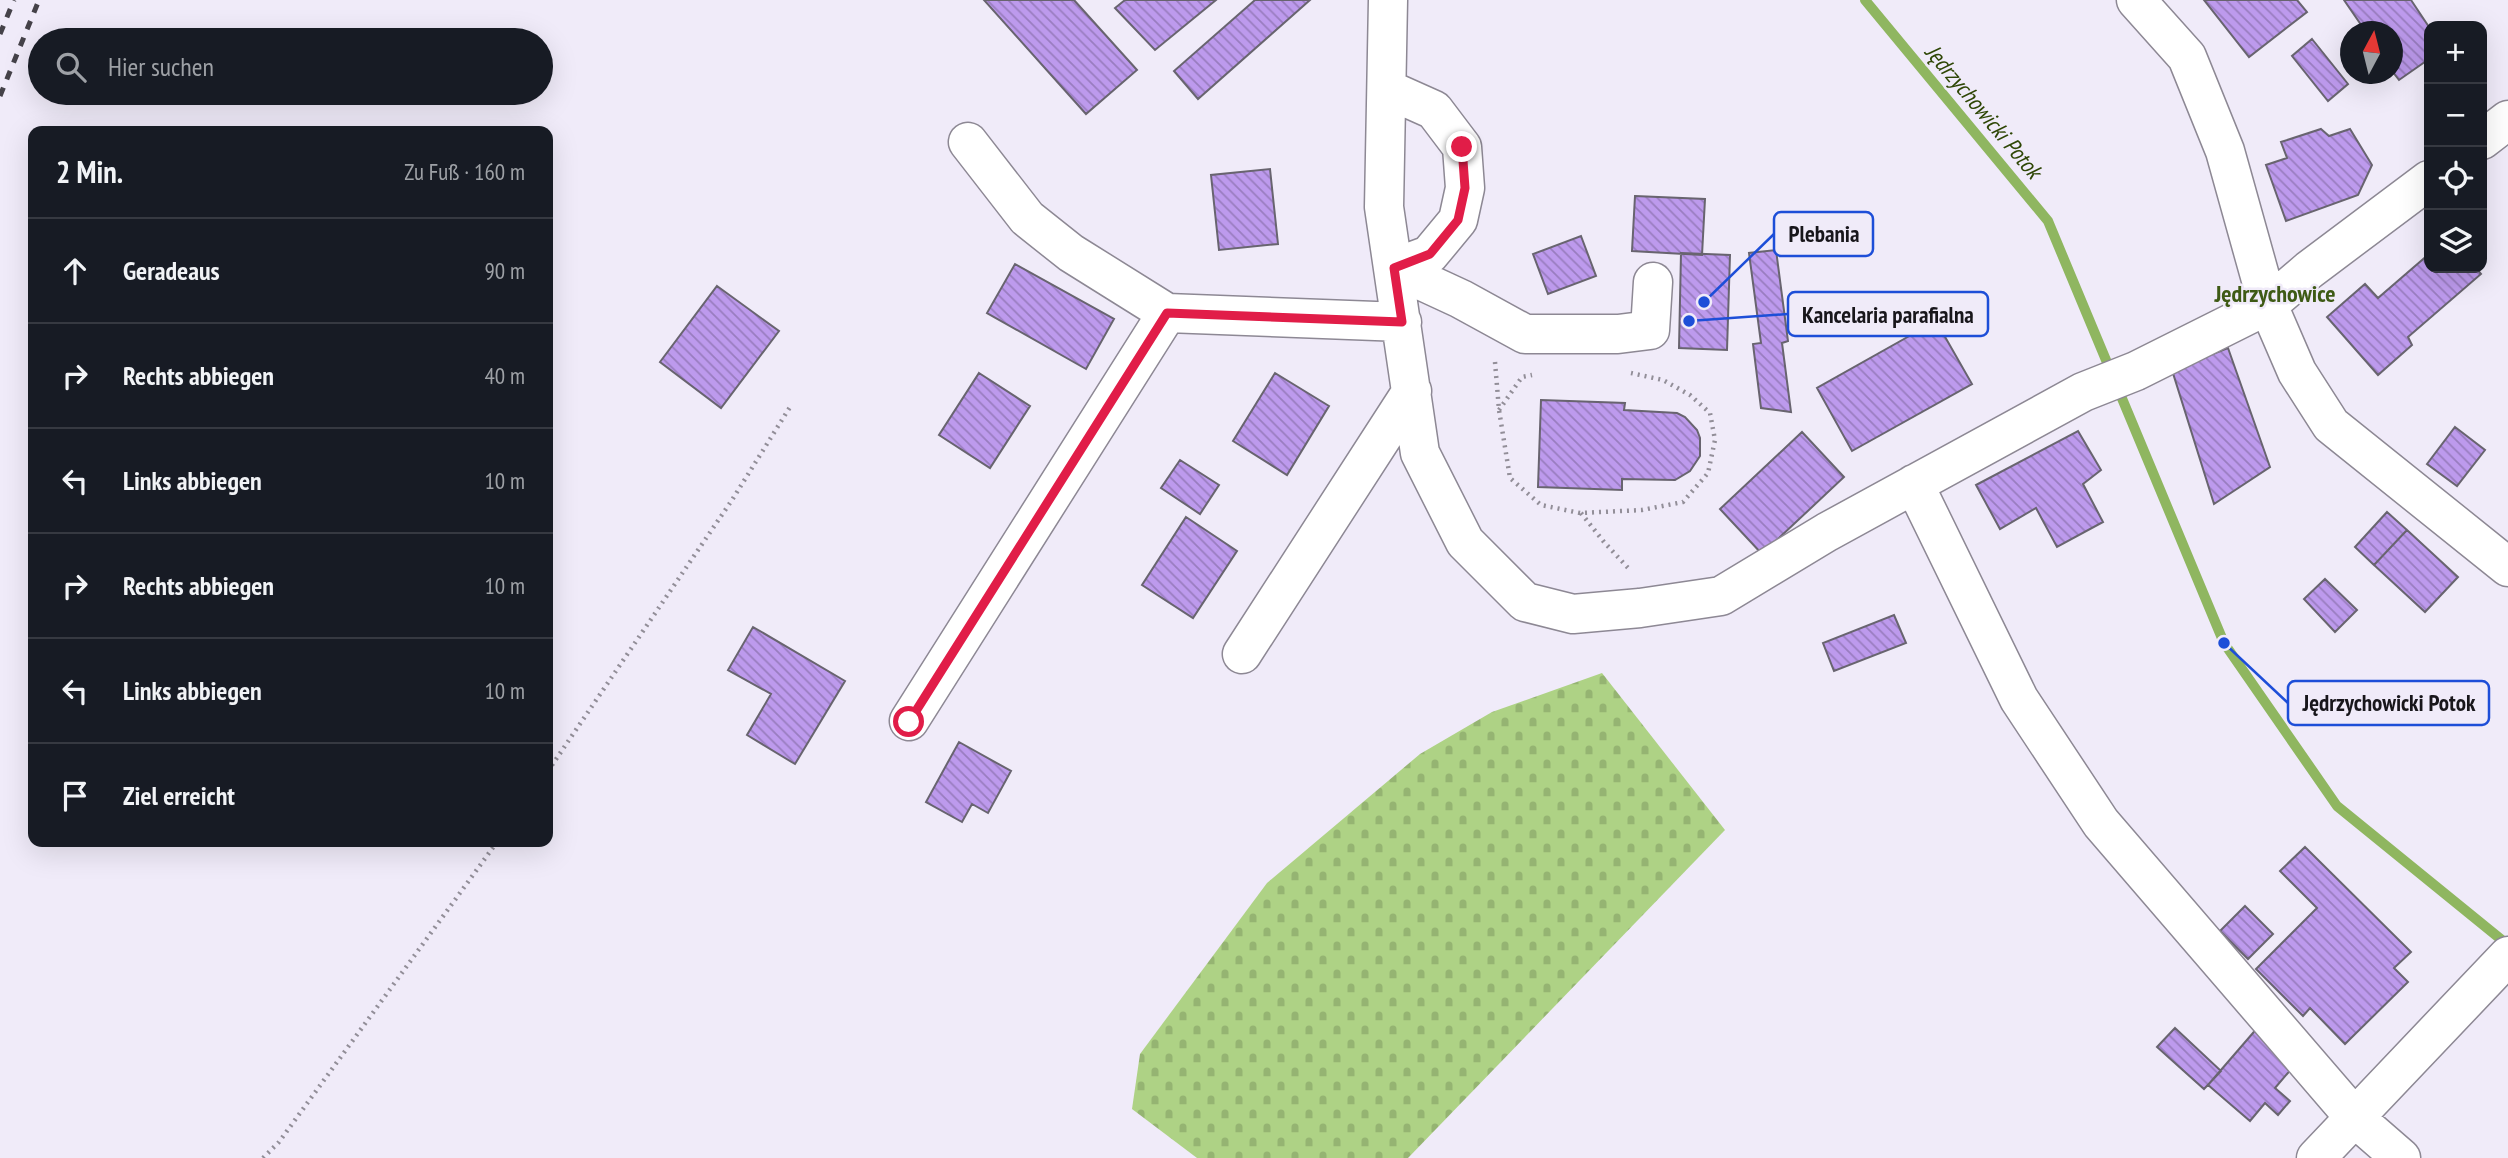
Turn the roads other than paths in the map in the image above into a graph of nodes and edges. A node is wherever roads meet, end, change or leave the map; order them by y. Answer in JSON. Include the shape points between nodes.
{"nodes":[{"id":1,"x":1388,"y":0,"type":"edge"},
{"id":2,"x":2137,"y":0,"type":"edge"},
{"id":3,"x":1387,"y":89,"type":"junction"},
{"id":4,"x":2508,"y":120,"type":"edge"},
{"id":5,"x":2487,"y":136,"type":"edge"},
{"id":6,"x":968,"y":142,"type":"dead end"},
{"id":7,"x":2424,"y":184,"type":"edge"},
{"id":8,"x":1394,"y":268,"type":"junction"},
{"id":9,"x":1653,"y":282,"type":"dead end"},
{"id":10,"x":2268,"y":305,"type":"junction"},
{"id":11,"x":1167,"y":313,"type":"junction"},
{"id":12,"x":1402,"y":322,"type":"junction"},
{"id":13,"x":1412,"y":391,"type":"junction"},
{"id":14,"x":1914,"y":484,"type":"junction"},
{"id":15,"x":2508,"y":567,"type":"edge"},
{"id":16,"x":1242,"y":654,"type":"dead end"},
{"id":17,"x":909,"y":722,"type":"dead end"},
{"id":18,"x":2508,"y":957,"type":"edge"},
{"id":19,"x":2355,"y":1118,"type":"junction"},
{"id":20,"x":2316,"y":1158,"type":"edge"},
{"id":21,"x":2401,"y":1158,"type":"edge"}],
"edges":[{"from":1,"to":3,"type":"street"},
{"from":2,"to":10,"type":"street","via":[[2187,57],[2225,151]]},
{"from":3,"to":8,"type":"street","via":[[1384,207]]},
{"from":3,"to":8,"type":"street","via":[[1434,110],[1462,147],[1465,188],[1458,220],[1430,254]]},
{"from":4,"to":5,"type":"street"},
{"from":6,"to":11,"type":"street","via":[[1027,218],[1071,253]]},
{"from":7,"to":10,"type":"street"},
{"from":8,"to":9,"type":"street","via":[[1525,334],[1650,330]]},
{"from":8,"to":12,"type":"street"},
{"from":10,"to":14,"type":"street","via":[[2136,371],[2083,392]]},
{"from":10,"to":15,"type":"street","via":[[2297,372],[2331,425]]},
{"from":11,"to":12,"type":"street"},
{"from":11,"to":17,"type":"street"},
{"from":12,"to":13,"type":"street"},
{"from":13,"to":14,"type":"street","via":[[1420,453],[1465,542],[1525,602],[1573,614],[1721,596]]},
{"from":13,"to":16,"type":"street"},
{"from":14,"to":19,"type":"street","via":[[2019,699],[2101,823]]},
{"from":18,"to":19,"type":"street"},
{"from":19,"to":20,"type":"street"},
{"from":19,"to":21,"type":"street"}]}
